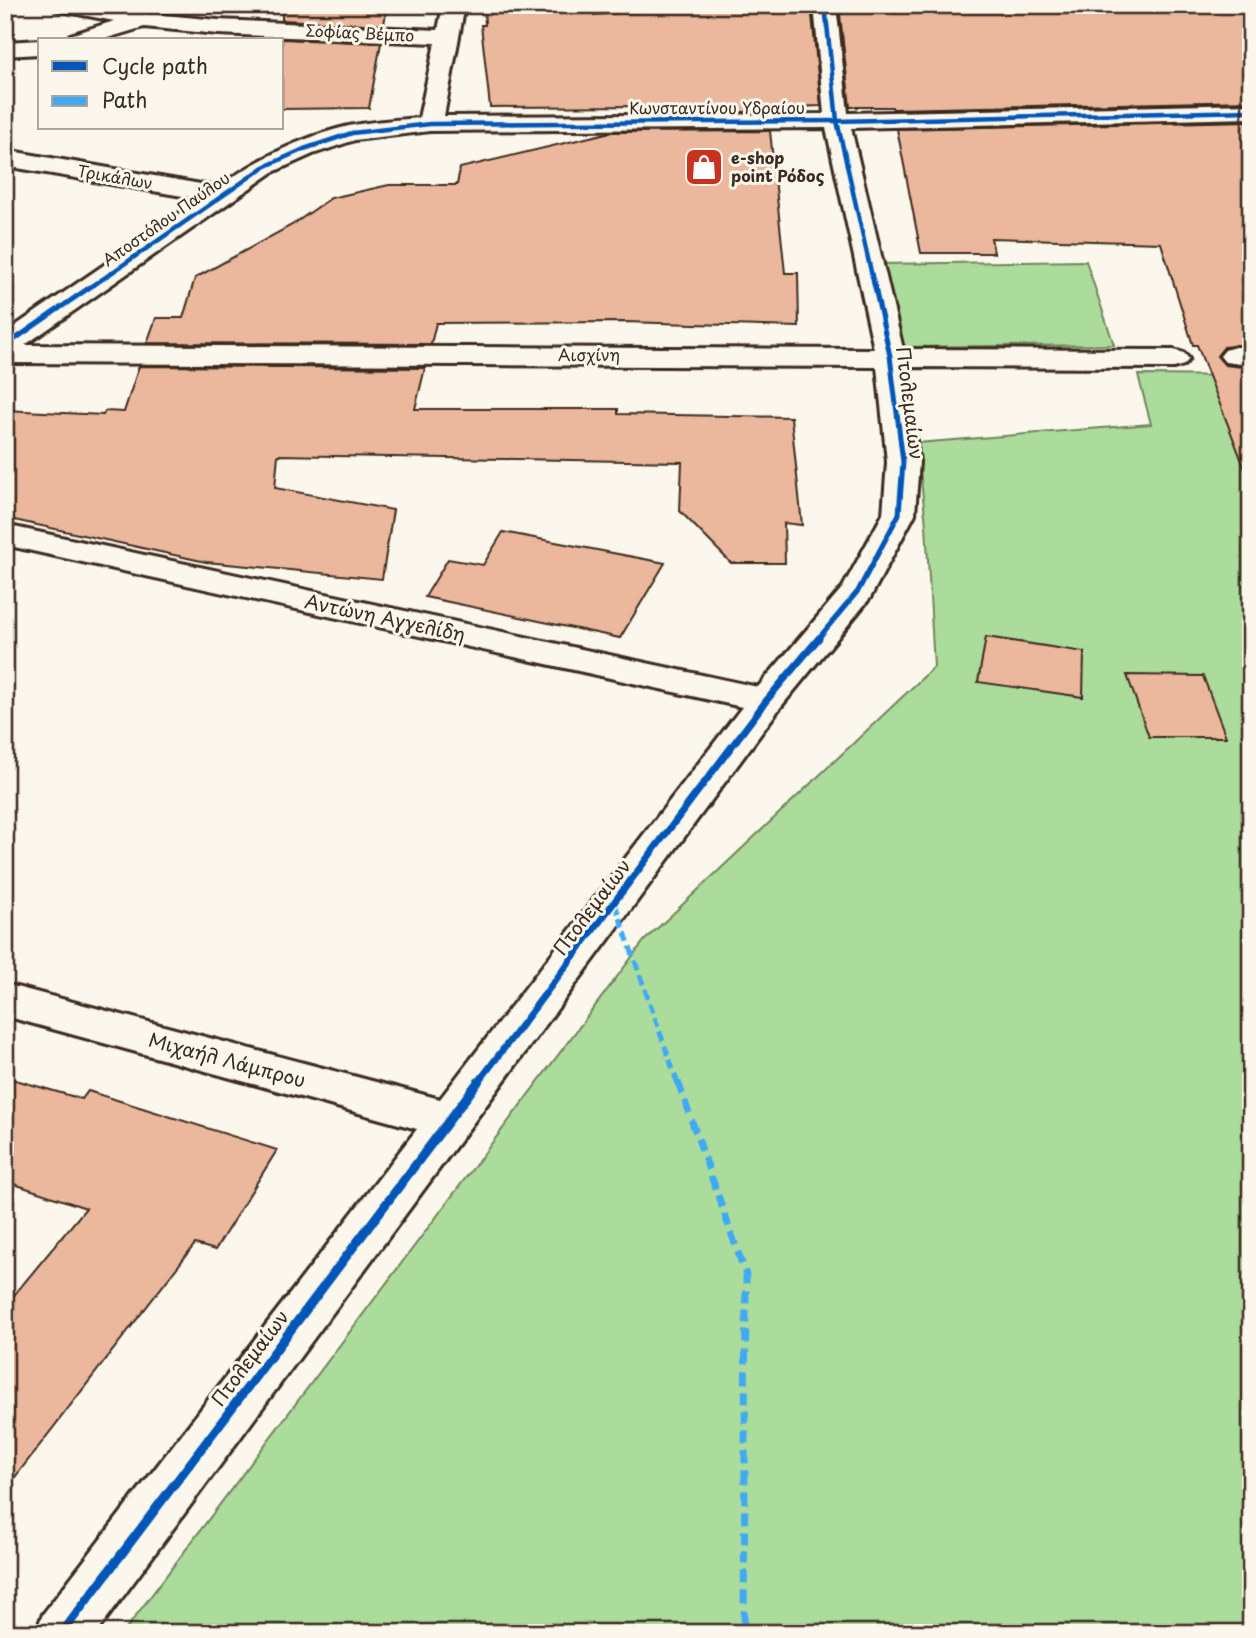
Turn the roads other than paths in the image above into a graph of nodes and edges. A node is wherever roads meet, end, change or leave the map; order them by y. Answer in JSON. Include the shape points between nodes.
{"nodes":[{"id":1,"x":65,"y":5,"type":"edge"},
{"id":2,"x":454,"y":5,"type":"edge"},
{"id":3,"x":825,"y":5,"type":"edge"},
{"id":4,"x":142,"y":20,"type":"junction"},
{"id":5,"x":448,"y":37,"type":"junction"},
{"id":6,"x":84,"y":38,"type":"edge"},
{"id":7,"x":38,"y":47,"type":"edge"},
{"id":8,"x":5,"y":50,"type":"edge"},
{"id":9,"x":1251,"y":111,"type":"edge"},
{"id":10,"x":837,"y":121,"type":"junction"},
{"id":11,"x":430,"y":124,"type":"junction"},
{"id":12,"x":352,"y":133,"type":"joint"},
{"id":13,"x":5,"y":158,"type":"edge"},
{"id":14,"x":225,"y":196,"type":"junction"},
{"id":15,"x":5,"y":346,"type":"edge"},
{"id":16,"x":5,"y":354,"type":"edge"},
{"id":17,"x":890,"y":356,"type":"junction"},
{"id":18,"x":1174,"y":359,"type":"dead end"},
{"id":19,"x":5,"y":535,"type":"edge"},
{"id":20,"x":766,"y":701,"type":"junction"},
{"id":21,"x":5,"y":1000,"type":"edge"},
{"id":22,"x":450,"y":1120,"type":"junction"},
{"id":23,"x":62,"y":1633,"type":"edge"}],
"edges":[{"from":1,"to":4,"type":"street","name":"Σοφίας Βέμπο"},
{"from":2,"to":5,"type":"street"},
{"from":3,"to":10,"type":"street","name":"Πτολεμαίων"},
{"from":4,"to":5,"type":"street","name":"Σοφίας Βέμπο"},
{"from":4,"to":6,"type":"street"},
{"from":5,"to":11,"type":"street"},
{"from":7,"to":8,"type":"street"},
{"from":9,"to":10,"type":"street","name":"Κωνσταντίνου Υδραίου"},
{"from":10,"to":11,"type":"street","name":"Κωνσταντίνου Υδραίου"},
{"from":10,"to":17,"type":"street","name":"Πτολεμαίων"},
{"from":11,"to":12,"type":"street","name":"Κωνσταντίνου Υδραίου"},
{"from":12,"to":14,"type":"street","name":"Αποστόλου Παύλου","via":[[264,167]]},
{"from":13,"to":14,"type":"street","name":"Τρικάλων"},
{"from":14,"to":15,"type":"street","name":"Αποστόλου Παύλου"},
{"from":16,"to":17,"type":"street","name":"Αισχίνη"},
{"from":17,"to":18,"type":"street","name":"Αισχίνη"},
{"from":17,"to":20,"type":"street","name":"Πτολεμαίων","via":[[903,462],[899,514],[858,592]]},
{"from":19,"to":20,"type":"street","name":"Αντώνη Αγγελίδη"},
{"from":20,"to":22,"type":"street","name":"Πτολεμαίων"},
{"from":21,"to":22,"type":"street","name":"Μιχαήλ Λάμπρου"},
{"from":22,"to":23,"type":"street","name":"Πτολεμαίων"}]}
